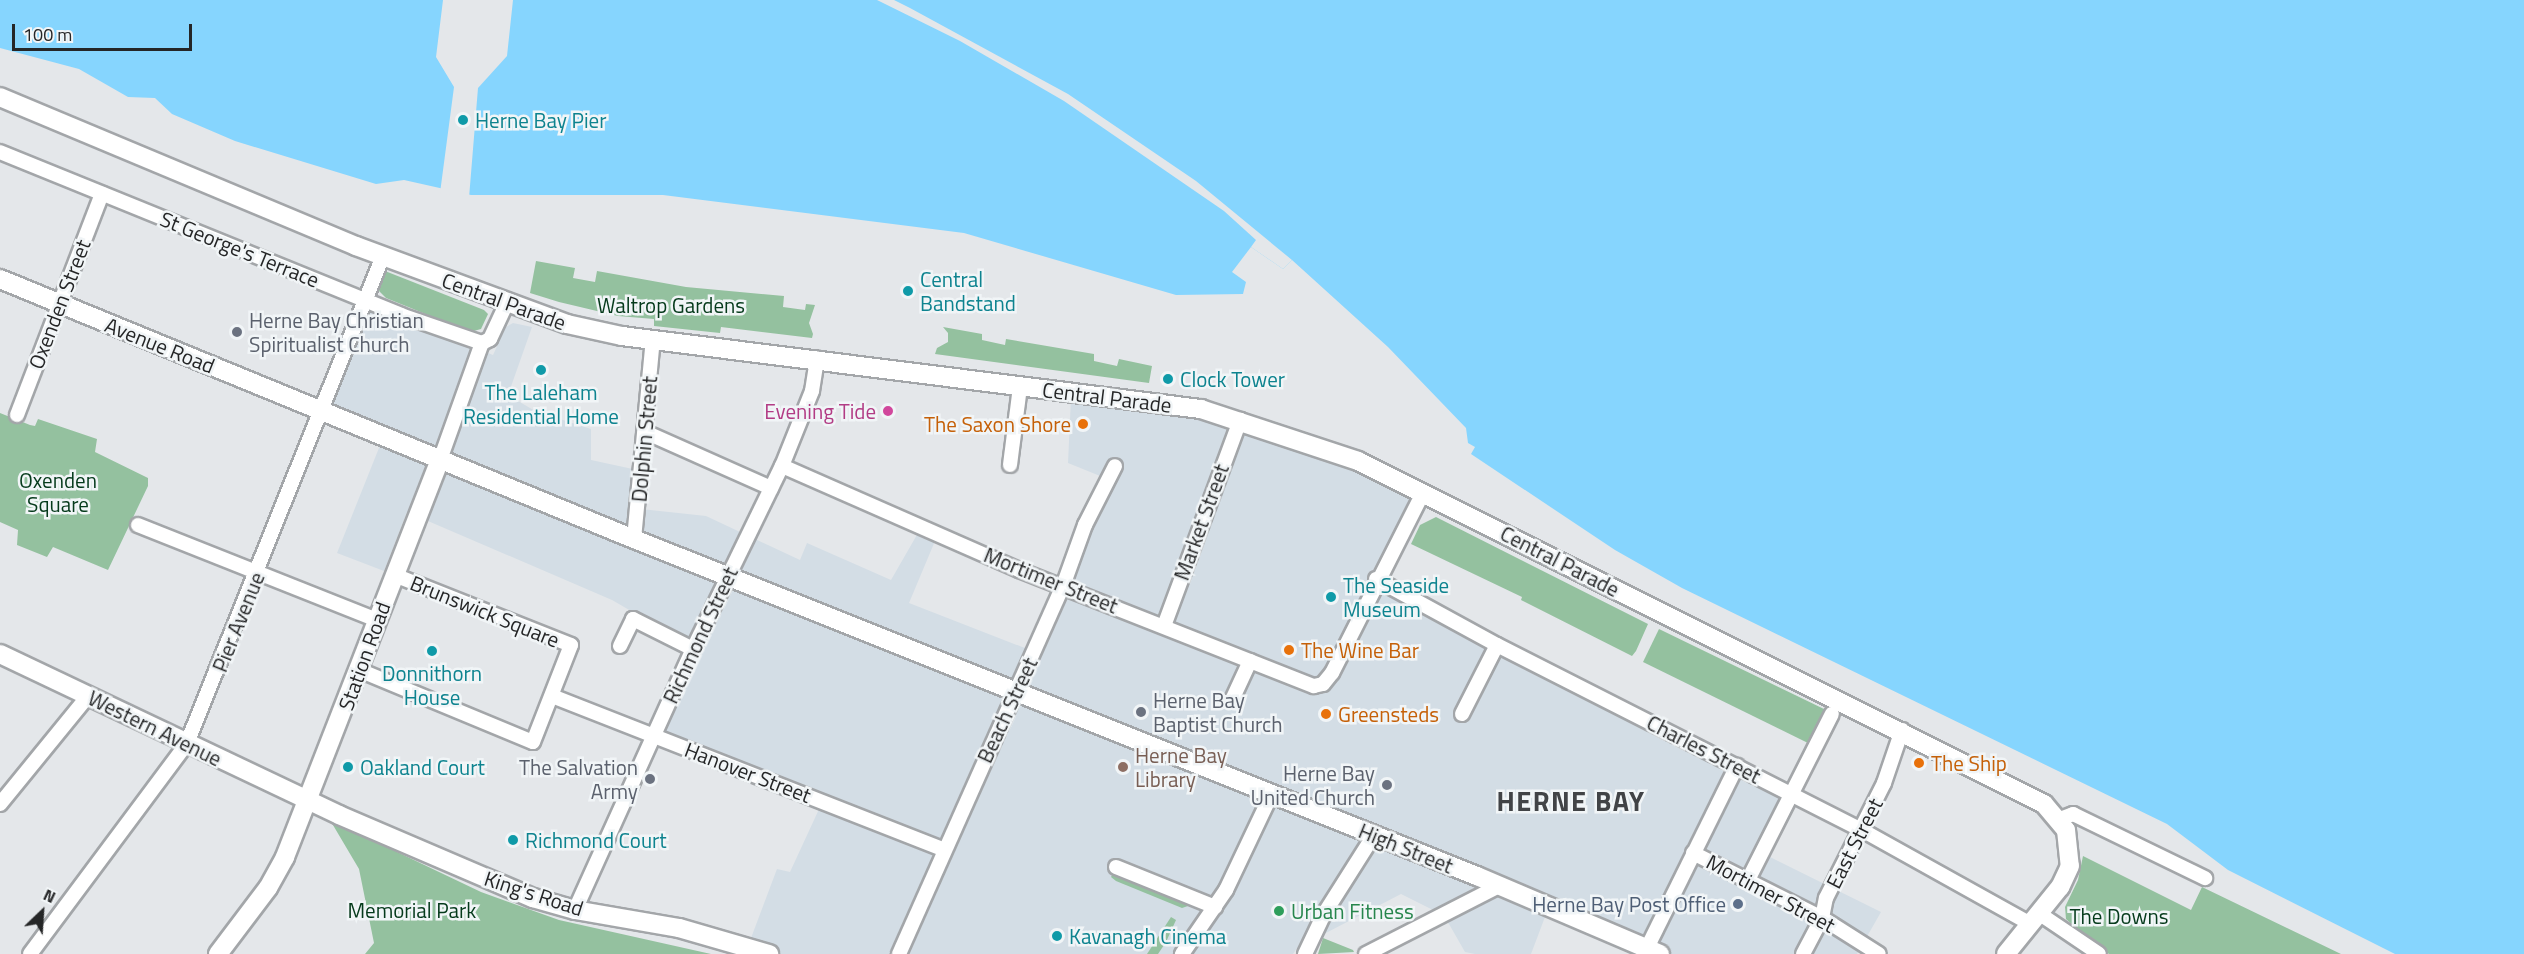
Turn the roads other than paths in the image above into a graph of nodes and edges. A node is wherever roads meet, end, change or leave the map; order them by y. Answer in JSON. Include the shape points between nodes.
{"nodes":[{"id":1,"x":0,"y":97,"type":"edge"},
{"id":2,"x":0,"y":152,"type":"edge"},
{"id":3,"x":102,"y":194,"type":"junction"},
{"id":4,"x":382,"y":256,"type":"junction"},
{"id":5,"x":0,"y":279,"type":"edge"},
{"id":6,"x":366,"y":300,"type":"junction"},
{"id":7,"x":59,"y":303,"type":"junction"},
{"id":8,"x":506,"y":304,"type":"junction"},
{"id":9,"x":653,"y":339,"type":"junction"},
{"id":10,"x":482,"y":343,"type":"junction"},
{"id":11,"x":817,"y":358,"type":"junction"},
{"id":12,"x":1020,"y":387,"type":"junction"},
{"id":13,"x":320,"y":409,"type":"junction"},
{"id":14,"x":17,"y":415,"type":"dead end"},
{"id":15,"x":1240,"y":420,"type":"junction"},
{"id":16,"x":645,"y":432,"type":"junction"},
{"id":17,"x":440,"y":460,"type":"junction"},
{"id":18,"x":1010,"y":465,"type":"dead end"},
{"id":19,"x":782,"y":466,"type":"junction"},
{"id":20,"x":1115,"y":466,"type":"dead end"},
{"id":21,"x":771,"y":488,"type":"junction"},
{"id":22,"x":1423,"y":493,"type":"junction"},
{"id":23,"x":138,"y":525,"type":"dead end"},
{"id":24,"x":634,"y":539,"type":"junction"},
{"id":25,"x":257,"y":572,"type":"junction"},
{"id":26,"x":394,"y":575,"type":"junction"},
{"id":27,"x":728,"y":576,"type":"junction"},
{"id":28,"x":1376,"y":579,"type":"junction"},
{"id":29,"x":1063,"y":586,"type":"junction"},
{"id":30,"x":377,"y":620,"type":"junction"},
{"id":31,"x":1164,"y":626,"type":"junction"},
{"id":32,"x":1497,"y":645,"type":"junction"},
{"id":33,"x":620,"y":646,"type":"dead end"},
{"id":34,"x":693,"y":649,"type":"junction"},
{"id":35,"x":0,"y":654,"type":"edge"},
{"id":36,"x":1250,"y":661,"type":"junction"},
{"id":37,"x":359,"y":670,"type":"junction"},
{"id":38,"x":1017,"y":690,"type":"junction"},
{"id":39,"x":88,"y":696,"type":"junction"},
{"id":40,"x":552,"y":696,"type":"junction"},
{"id":41,"x":1232,"y":700,"type":"dead end"},
{"id":42,"x":1462,"y":714,"type":"dead end"},
{"id":43,"x":1832,"y":714,"type":"dead end"},
{"id":44,"x":1902,"y":730,"type":"junction"},
{"id":45,"x":653,"y":735,"type":"junction"},
{"id":46,"x":187,"y":743,"type":"junction"},
{"id":47,"x":1737,"y":765,"type":"junction"},
{"id":48,"x":1272,"y":793,"type":"junction"},
{"id":49,"x":1793,"y":795,"type":"junction"},
{"id":50,"x":309,"y":802,"type":"junction"},
{"id":51,"x":0,"y":804,"type":"edge"},
{"id":52,"x":2060,"y":819,"type":"junction"},
{"id":53,"x":1860,"y":828,"type":"junction"},
{"id":54,"x":1374,"y":835,"type":"junction"},
{"id":55,"x":943,"y":849,"type":"junction"},
{"id":56,"x":1693,"y":853,"type":"junction"},
{"id":57,"x":1116,"y":867,"type":"dead end"},
{"id":58,"x":2205,"y":878,"type":"dead end"},
{"id":59,"x":1748,"y":880,"type":"junction"},
{"id":60,"x":1499,"y":886,"type":"junction"},
{"id":61,"x":1215,"y":907,"type":"junction"},
{"id":62,"x":575,"y":910,"type":"junction"},
{"id":63,"x":1822,"y":918,"type":"junction"},
{"id":64,"x":2035,"y":918,"type":"junction"},
{"id":65,"x":1649,"y":951,"type":"edge"},
{"id":66,"x":30,"y":954,"type":"edge"},
{"id":67,"x":218,"y":954,"type":"edge"},
{"id":68,"x":769,"y":954,"type":"edge"},
{"id":69,"x":899,"y":954,"type":"edge"},
{"id":70,"x":1182,"y":954,"type":"edge"},
{"id":71,"x":1305,"y":954,"type":"edge"},
{"id":72,"x":1366,"y":954,"type":"edge"},
{"id":73,"x":1803,"y":954,"type":"edge"},
{"id":74,"x":1879,"y":954,"type":"edge"},
{"id":75,"x":2006,"y":954,"type":"edge"},
{"id":76,"x":2099,"y":954,"type":"edge"}],
"edges":[{"from":1,"to":4,"type":"street","name":"Central Parade"},
{"from":2,"to":3,"type":"street","name":"St George's Terrace"},
{"from":3,"to":6,"type":"street","name":"St George's Terrace"},
{"from":3,"to":7,"type":"street","name":"Oxenden Street"},
{"from":4,"to":6,"type":"street","name":"Pier Avenue"},
{"from":4,"to":8,"type":"street","name":"Central Parade"},
{"from":5,"to":7,"type":"street","name":"Avenue Road"},
{"from":6,"to":10,"type":"street","name":"St George's Terrace"},
{"from":6,"to":13,"type":"street","name":"Pier Avenue"},
{"from":7,"to":13,"type":"street","name":"Avenue Road"},
{"from":7,"to":14,"type":"street","name":"Oxenden Street"},
{"from":8,"to":9,"type":"street","name":"Central Parade","via":[[590,330]]},
{"from":8,"to":10,"type":"street","name":"Station Road","via":[[490,339]]},
{"from":9,"to":11,"type":"street","name":"Central Parade"},
{"from":9,"to":16,"type":"street","name":"Dolphin Street"},
{"from":10,"to":17,"type":"street","name":"Station Road"},
{"from":11,"to":12,"type":"street","name":"Central Parade"},
{"from":11,"to":19,"type":"street","name":"Richmond Street","via":[[812,391]]},
{"from":12,"to":15,"type":"street","name":"Central Parade","via":[[1201,409]]},
{"from":12,"to":18,"type":"street"},
{"from":13,"to":17,"type":"street","name":"Avenue Road"},
{"from":13,"to":25,"type":"street","name":"Pier Avenue"},
{"from":15,"to":22,"type":"street","name":"Central Parade","via":[[1341,453]]},
{"from":15,"to":31,"type":"street","name":"Market Street"},
{"from":16,"to":21,"type":"street"},
{"from":16,"to":24,"type":"street","name":"Dolphin Street"},
{"from":17,"to":24,"type":"street","name":"Avenue Road"},
{"from":17,"to":26,"type":"street","name":"Station Road"},
{"from":19,"to":21,"type":"street","name":"Richmond Street"},
{"from":19,"to":29,"type":"street","name":"Mortimer Street"},
{"from":20,"to":29,"type":"street","name":"Beach Street","via":[[1085,525]]},
{"from":21,"to":27,"type":"street","name":"Richmond Street"},
{"from":22,"to":28,"type":"street"},
{"from":22,"to":44,"type":"street","name":"Central Parade"},
{"from":23,"to":25,"type":"street"},
{"from":24,"to":27,"type":"street","name":"High Street"},
{"from":25,"to":30,"type":"street"},
{"from":25,"to":46,"type":"street","name":"Pier Avenue"},
{"from":26,"to":30,"type":"street","name":"Station Road"},
{"from":26,"to":40,"type":"street","name":"Brunswick Square","via":[[571,645]]},
{"from":27,"to":34,"type":"street","name":"Richmond Street"},
{"from":27,"to":38,"type":"street","name":"High Street"},
{"from":28,"to":32,"type":"street","name":"Charles Street"},
{"from":28,"to":36,"type":"street","name":"Mortimer Street","via":[[1323,684],[1310,686]]},
{"from":29,"to":31,"type":"street","name":"Mortimer Street"},
{"from":29,"to":38,"type":"street","name":"Beach Street"},
{"from":30,"to":37,"type":"street","name":"Station Road"},
{"from":31,"to":36,"type":"street","name":"Mortimer Street"},
{"from":32,"to":42,"type":"street"},
{"from":32,"to":47,"type":"street","name":"Charles Street"},
{"from":33,"to":34,"type":"street","via":[[633,619]]},
{"from":34,"to":45,"type":"street","name":"Richmond Street"},
{"from":35,"to":39,"type":"street","name":"Western Avenue"},
{"from":36,"to":41,"type":"street"},
{"from":37,"to":40,"type":"street","name":"Brunswick Square","via":[[533,742]]},
{"from":37,"to":50,"type":"street","name":"Station Road"},
{"from":38,"to":48,"type":"street","name":"High Street"},
{"from":38,"to":55,"type":"street","name":"Beach Street"},
{"from":39,"to":46,"type":"street","name":"Western Avenue"},
{"from":39,"to":51,"type":"street"},
{"from":40,"to":45,"type":"street","name":"Hanover Street"},
{"from":43,"to":49,"type":"street"},
{"from":44,"to":52,"type":"street","name":"Central Parade","via":[[2030,796]]},
{"from":44,"to":53,"type":"street","name":"East Street","via":[[1884,783]]},
{"from":45,"to":55,"type":"street","name":"Hanover Street"},
{"from":45,"to":62,"type":"street","name":"Richmond Street"},
{"from":46,"to":50,"type":"street","name":"Western Avenue"},
{"from":46,"to":66,"type":"street","name":"Pier Avenue"},
{"from":47,"to":49,"type":"street","name":"Charles Street"},
{"from":47,"to":56,"type":"street"},
{"from":48,"to":54,"type":"street","name":"High Street"},
{"from":48,"to":61,"type":"street"},
{"from":49,"to":53,"type":"street","name":"Charles Street"},
{"from":49,"to":59,"type":"street"},
{"from":50,"to":62,"type":"street","name":"King's Road","via":[[533,898]]},
{"from":50,"to":67,"type":"street","name":"Station Road","via":[[268,888]]},
{"from":52,"to":58,"type":"street","via":[[2073,814]]},
{"from":52,"to":64,"type":"street","via":[[2070,842],[2070,866]]},
{"from":53,"to":63,"type":"street","name":"East Street","via":[[1826,898]]},
{"from":53,"to":64,"type":"street","name":"Charles Street"},
{"from":54,"to":60,"type":"street","name":"High Street"},
{"from":54,"to":71,"type":"street","via":[[1324,914]]},
{"from":55,"to":69,"type":"street","name":"Beach Street"},
{"from":56,"to":59,"type":"street","name":"Mortimer Street"},
{"from":56,"to":65,"type":"street"},
{"from":57,"to":61,"type":"street"},
{"from":59,"to":63,"type":"street","name":"Mortimer Street"},
{"from":60,"to":65,"type":"street","name":"High Street"},
{"from":60,"to":72,"type":"street"},
{"from":61,"to":70,"type":"street"},
{"from":62,"to":68,"type":"street","name":"King's Road","via":[[679,928]]},
{"from":63,"to":73,"type":"street","name":"East Street"},
{"from":63,"to":74,"type":"street","name":"Mortimer Street"},
{"from":64,"to":75,"type":"street"},
{"from":64,"to":76,"type":"street","name":"Charles Street"}]}
